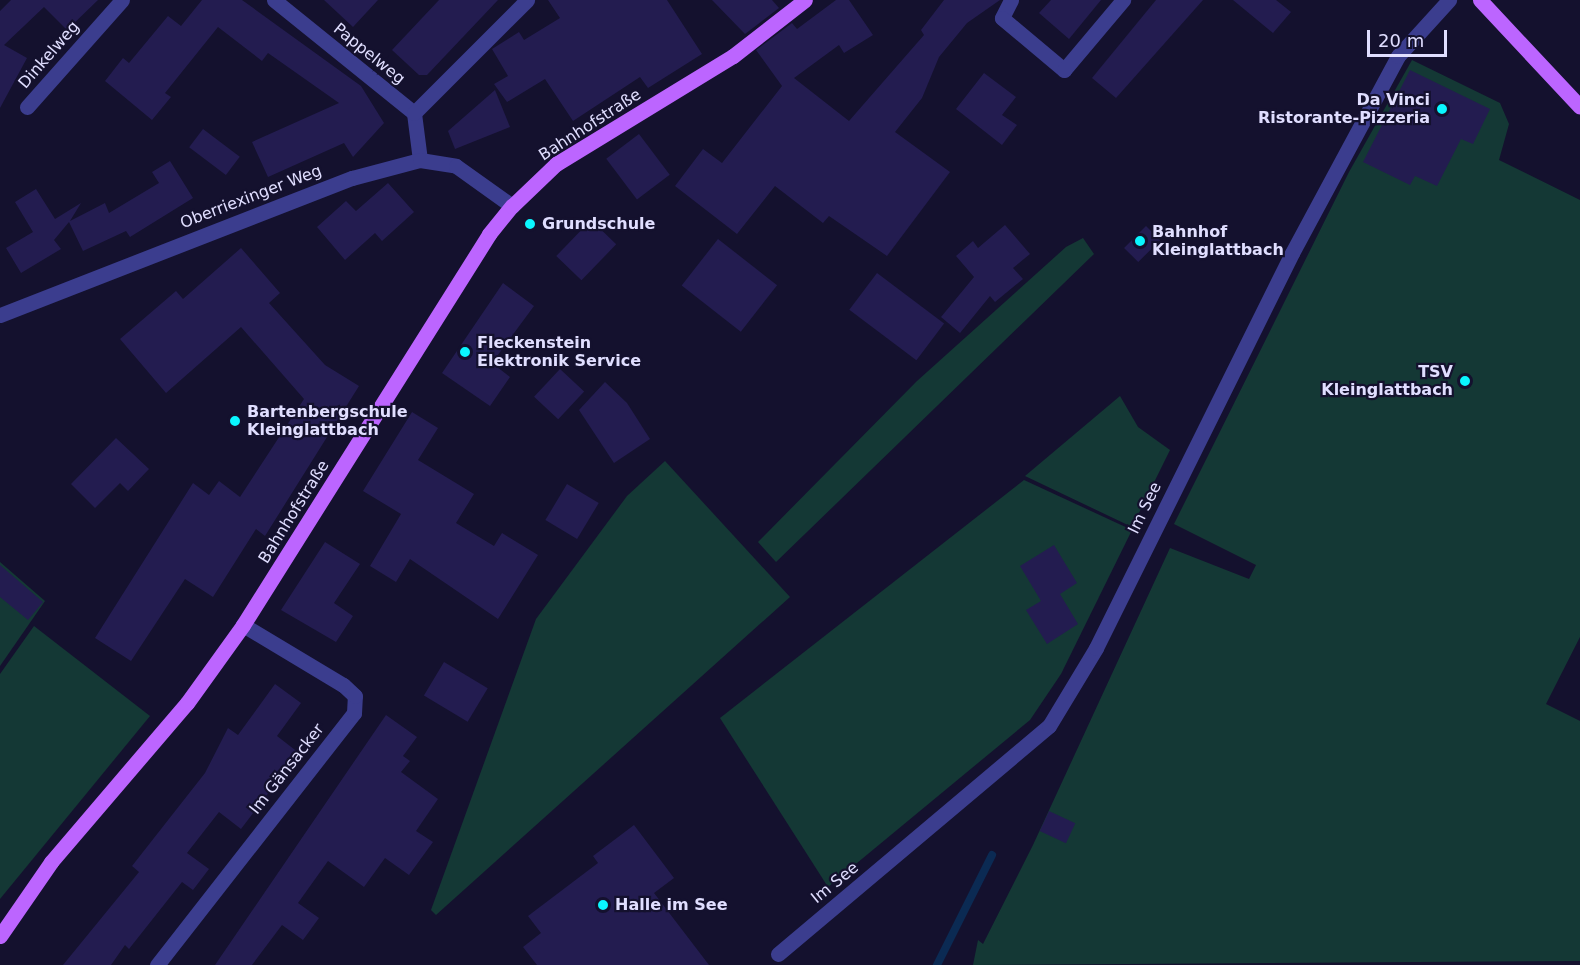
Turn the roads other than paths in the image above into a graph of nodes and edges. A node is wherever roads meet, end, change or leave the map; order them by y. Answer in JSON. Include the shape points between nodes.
{"nodes":[{"id":1,"x":122,"y":0,"type":"edge"},
{"id":2,"x":274,"y":0,"type":"edge"},
{"id":3,"x":526,"y":0,"type":"edge"},
{"id":4,"x":805,"y":0,"type":"edge"},
{"id":5,"x":1011,"y":0,"type":"edge"},
{"id":6,"x":1123,"y":0,"type":"edge"},
{"id":7,"x":1449,"y":0,"type":"edge"},
{"id":8,"x":1480,"y":0,"type":"edge"},
{"id":9,"x":1580,"y":106,"type":"edge"},
{"id":10,"x":27,"y":107,"type":"dead end"},
{"id":11,"x":414,"y":113,"type":"junction"},
{"id":12,"x":420,"y":160,"type":"junction"},
{"id":13,"x":512,"y":206,"type":"junction"},
{"id":14,"x":0,"y":315,"type":"edge"},
{"id":15,"x":243,"y":625,"type":"junction"},
{"id":16,"x":0,"y":936,"type":"edge"},
{"id":17,"x":778,"y":954,"type":"dead end"},
{"id":18,"x":157,"y":965,"type":"edge"}],
"edges":[{"from":1,"to":10,"type":"street","name":"Dinkelweg"},
{"from":2,"to":11,"type":"street","name":"Pappelweg"},
{"from":3,"to":11,"type":"street"},
{"from":4,"to":13,"type":"main road","name":"Bahnhofstraße","via":[[733,56],[556,164]]},
{"from":5,"to":6,"type":"street","via":[[1002,18],[1064,70]]},
{"from":7,"to":17,"type":"street","name":"Im See","via":[[1398,56],[1292,253],[1096,648],[1049,726]]},
{"from":8,"to":9,"type":"main road"},
{"from":11,"to":12,"type":"street"},
{"from":12,"to":13,"type":"street","name":"Oberriexinger Weg","via":[[456,166]]},
{"from":12,"to":14,"type":"street","name":"Oberriexinger Weg","via":[[352,178]]},
{"from":13,"to":15,"type":"main road","name":"Bahnhofstraße","via":[[483,243]]},
{"from":15,"to":16,"type":"main road","name":"Bahnhofstraße","via":[[187,703],[51,862]]},
{"from":15,"to":18,"type":"street","name":"Im Gänsacker","via":[[343,685],[355,696],[354,713]]}]}
